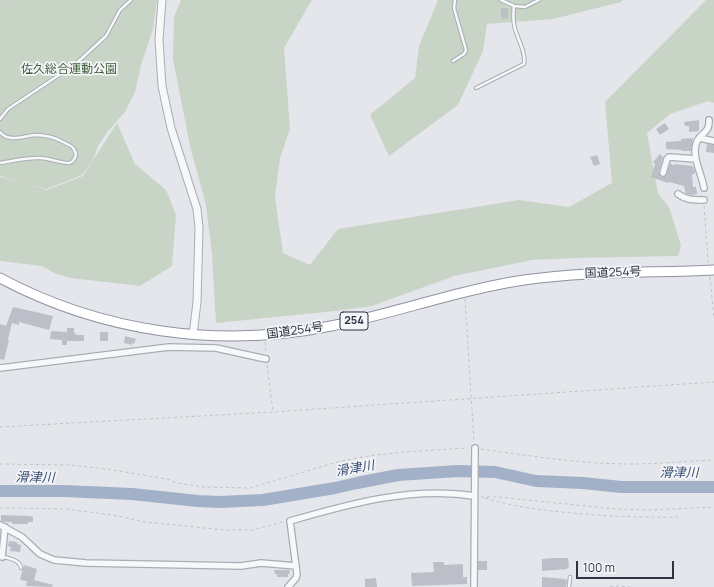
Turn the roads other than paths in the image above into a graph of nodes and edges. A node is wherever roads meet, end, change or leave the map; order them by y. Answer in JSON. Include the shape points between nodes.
{"nodes":[{"id":1,"x":131,"y":0,"type":"edge"},
{"id":2,"x":162,"y":0,"type":"edge"},
{"id":3,"x":455,"y":0,"type":"edge"},
{"id":4,"x":501,"y":0,"type":"edge"},
{"id":5,"x":539,"y":0,"type":"edge"},
{"id":6,"x":514,"y":6,"type":"junction"},
{"id":7,"x":453,"y":61,"type":"dead end"},
{"id":8,"x":476,"y":88,"type":"dead end"},
{"id":9,"x":0,"y":119,"type":"edge"},
{"id":10,"x":709,"y":120,"type":"dead end"},
{"id":11,"x":0,"y":132,"type":"edge"},
{"id":12,"x":698,"y":138,"type":"junction"},
{"id":13,"x":714,"y":141,"type":"edge"},
{"id":14,"x":696,"y":158,"type":"junction"},
{"id":15,"x":0,"y":163,"type":"edge"},
{"id":16,"x":663,"y":173,"type":"dead end"},
{"id":17,"x":704,"y":188,"type":"dead end"},
{"id":18,"x":678,"y":194,"type":"dead end"},
{"id":19,"x":704,"y":200,"type":"road end"},
{"id":20,"x":711,"y":270,"type":"edge"},
{"id":21,"x":0,"y":278,"type":"edge"},
{"id":22,"x":193,"y":335,"type":"junction"},
{"id":23,"x":266,"y":359,"type":"road end"},
{"id":24,"x":0,"y":368,"type":"edge"},
{"id":25,"x":475,"y":449,"type":"road end"},
{"id":26,"x":474,"y":495,"type":"junction"},
{"id":27,"x":2,"y":526,"type":"edge"},
{"id":28,"x":1,"y":557,"type":"edge"},
{"id":29,"x":296,"y":566,"type":"junction"},
{"id":30,"x":21,"y":568,"type":"dead end"},
{"id":31,"x":570,"y":577,"type":"dead end"},
{"id":32,"x":288,"y":587,"type":"edge"},
{"id":33,"x":474,"y":587,"type":"edge"},
{"id":34,"x":569,"y":587,"type":"edge"}],
"edges":[{"from":1,"to":9,"type":"lane","via":[[120,10],[102,40],[71,67],[8,109]]},
{"from":2,"to":22,"type":"street","via":[[159,39],[162,86],[171,128],[197,209],[199,228],[197,302]]},
{"from":3,"to":7,"type":"lane","via":[[454,8],[466,50]]},
{"from":4,"to":6,"type":"lane"},
{"from":5,"to":6,"type":"lane","via":[[524,6]]},
{"from":6,"to":8,"type":"lane","via":[[515,29],[525,57],[524,64]]},
{"from":10,"to":12,"type":"street","via":[[708,129]]},
{"from":11,"to":15,"type":"lane","via":[[10,138],[36,135],[52,137],[72,146],[76,154],[71,163],[40,158]]},
{"from":12,"to":13,"type":"street"},
{"from":12,"to":14,"type":"street"},
{"from":14,"to":16,"type":"street","via":[[669,157]]},
{"from":14,"to":17,"type":"street"},
{"from":18,"to":19,"type":"street","via":[[690,200]]},
{"from":20,"to":22,"type":"highway","name":"国道254号","number":"254","via":[[523,280],[302,332],[265,336]]},
{"from":21,"to":22,"type":"highway","name":"国道254号","number":"254","via":[[44,299],[88,314],[142,328]]},
{"from":23,"to":24,"type":"street","via":[[216,348],[169,347]]},
{"from":25,"to":26,"type":"street"},
{"from":26,"to":29,"type":"street","via":[[422,494],[383,498],[290,521]]},
{"from":26,"to":33,"type":"street"},
{"from":27,"to":28,"type":"street"},
{"from":27,"to":29,"type":"street","via":[[22,537],[40,554],[54,560],[86,563]]},
{"from":28,"to":30,"type":"lane","via":[[17,562]]},
{"from":29,"to":32,"type":"street","via":[[296,578]]},
{"from":31,"to":34,"type":"lane"}]}
